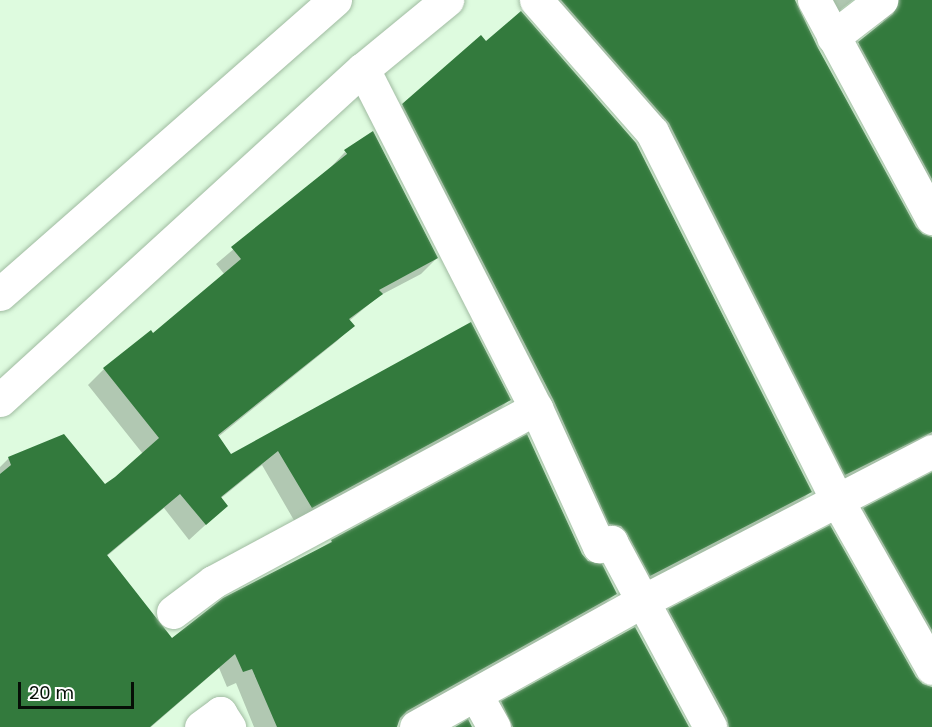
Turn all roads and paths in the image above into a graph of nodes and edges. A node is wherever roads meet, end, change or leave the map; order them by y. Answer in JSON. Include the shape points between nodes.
{"nodes":[{"id":1,"x":335,"y":0,"type":"edge"},
{"id":2,"x":447,"y":0,"type":"edge"},
{"id":3,"x":536,"y":0,"type":"edge"},
{"id":4,"x":814,"y":0,"type":"edge"},
{"id":5,"x":881,"y":0,"type":"edge"},
{"id":6,"x":833,"y":37,"type":"junction"},
{"id":7,"x":363,"y":69,"type":"junction"},
{"id":8,"x":931,"y":213,"type":"edge"},
{"id":9,"x":0,"y":294,"type":"edge"},
{"id":10,"x":0,"y":400,"type":"edge"},
{"id":11,"x":536,"y":408,"type":"junction"},
{"id":12,"x":932,"y":451,"type":"edge"},
{"id":13,"x":837,"y":500,"type":"junction"},
{"id":14,"x":641,"y":602,"type":"junction"},
{"id":15,"x":173,"y":612,"type":"dead end"},
{"id":16,"x":932,"y":668,"type":"edge"},
{"id":17,"x":476,"y":695,"type":"junction"},
{"id":18,"x":201,"y":727,"type":"edge"},
{"id":19,"x":229,"y":727,"type":"edge"},
{"id":20,"x":416,"y":727,"type":"edge"},
{"id":21,"x":494,"y":727,"type":"edge"},
{"id":22,"x":710,"y":727,"type":"edge"}],
"edges":[{"from":1,"to":9,"type":"street"},
{"from":2,"to":7,"type":"street"},
{"from":3,"to":13,"type":"street","via":[[652,132]]},
{"from":4,"to":6,"type":"street"},
{"from":5,"to":6,"type":"street"},
{"from":6,"to":8,"type":"street"},
{"from":7,"to":10,"type":"street"},
{"from":7,"to":11,"type":"street"},
{"from":11,"to":14,"type":"street","via":[[599,546],[611,542]]},
{"from":11,"to":15,"type":"street","via":[[213,582]]},
{"from":12,"to":13,"type":"street"},
{"from":13,"to":14,"type":"street"},
{"from":13,"to":16,"type":"street"},
{"from":14,"to":17,"type":"street"},
{"from":14,"to":22,"type":"street"},
{"from":17,"to":20,"type":"street"},
{"from":17,"to":21,"type":"street"},
{"from":18,"to":19,"type":"street","via":[[220,713]]}]}
